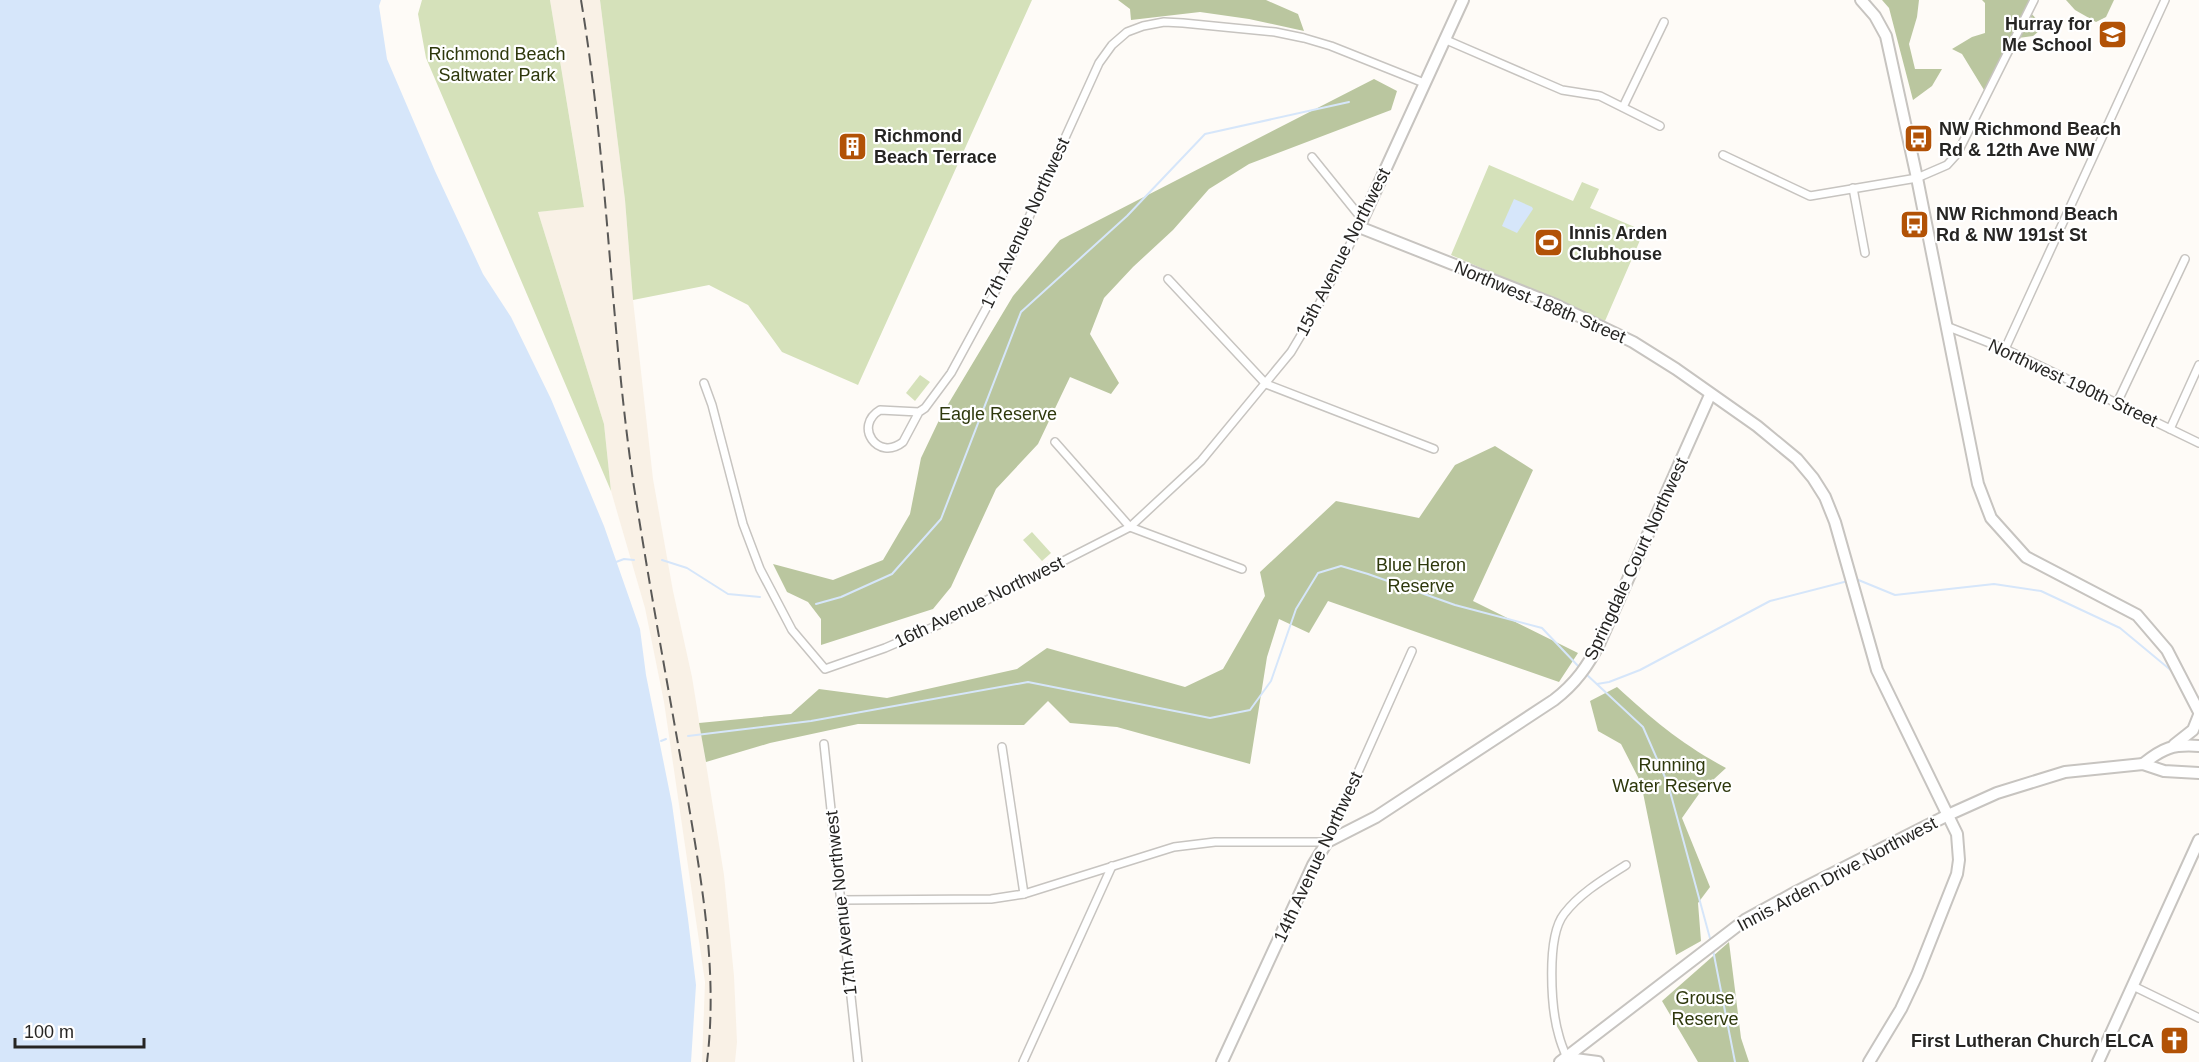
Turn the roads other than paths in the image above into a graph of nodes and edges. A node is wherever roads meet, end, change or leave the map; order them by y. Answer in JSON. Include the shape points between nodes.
{"nodes":[{"id":1,"x":1462,"y":0,"type":"edge"},
{"id":2,"x":1861,"y":0,"type":"edge"},
{"id":3,"x":2034,"y":0,"type":"edge"},
{"id":4,"x":2165,"y":0,"type":"edge"},
{"id":5,"x":1664,"y":22,"type":"dead end"},
{"id":6,"x":1444,"y":39,"type":"junction"},
{"id":7,"x":1424,"y":83,"type":"junction"},
{"id":8,"x":1623,"y":108,"type":"junction"},
{"id":9,"x":1660,"y":126,"type":"dead end"},
{"id":10,"x":1723,"y":155,"type":"dead end"},
{"id":11,"x":1312,"y":157,"type":"dead end"},
{"id":12,"x":1917,"y":178,"type":"junction"},
{"id":13,"x":1853,"y":188,"type":"junction"},
{"id":14,"x":1360,"y":223,"type":"junction"},
{"id":15,"x":1865,"y":253,"type":"dead end"},
{"id":16,"x":2185,"y":259,"type":"dead end"},
{"id":17,"x":1168,"y":279,"type":"dead end"},
{"id":18,"x":1946,"y":326,"type":"junction"},
{"id":19,"x":2005,"y":350,"type":"junction"},
{"id":20,"x":2199,"y":365,"type":"edge"},
{"id":21,"x":704,"y":383,"type":"dead end"},
{"id":22,"x":1266,"y":384,"type":"junction"},
{"id":23,"x":1710,"y":395,"type":"junction"},
{"id":24,"x":2117,"y":403,"type":"junction"},
{"id":25,"x":919,"y":412,"type":"junction"},
{"id":26,"x":2170,"y":429,"type":"junction"},
{"id":27,"x":1055,"y":442,"type":"dead end"},
{"id":28,"x":2199,"y":443,"type":"edge"},
{"id":29,"x":1434,"y":449,"type":"dead end"},
{"id":30,"x":1130,"y":527,"type":"junction"},
{"id":31,"x":1242,"y":569,"type":"dead end"},
{"id":32,"x":1412,"y":651,"type":"dead end"},
{"id":33,"x":2199,"y":714,"type":"edge"},
{"id":34,"x":824,"y":744,"type":"dead end"},
{"id":35,"x":2174,"y":745,"type":"junction"},
{"id":36,"x":2199,"y":746,"type":"edge"},
{"id":37,"x":1002,"y":747,"type":"dead end"},
{"id":38,"x":2143,"y":764,"type":"junction"},
{"id":39,"x":2199,"y":765,"type":"edge"},
{"id":40,"x":2180,"y":772,"type":"junction"},
{"id":41,"x":2199,"y":773,"type":"edge"},
{"id":42,"x":1948,"y":815,"type":"junction"},
{"id":43,"x":2199,"y":840,"type":"edge"},
{"id":44,"x":1327,"y":842,"type":"junction"},
{"id":45,"x":1626,"y":864,"type":"dead end"},
{"id":46,"x":1112,"y":866,"type":"junction"},
{"id":47,"x":1024,"y":894,"type":"junction"},
{"id":48,"x":840,"y":900,"type":"junction"},
{"id":49,"x":2133,"y":986,"type":"junction"},
{"id":50,"x":2199,"y":1018,"type":"edge"},
{"id":51,"x":1564,"y":1060,"type":"edge"},
{"id":52,"x":858,"y":1062,"type":"edge"},
{"id":53,"x":1023,"y":1062,"type":"edge"},
{"id":54,"x":1222,"y":1062,"type":"edge"},
{"id":55,"x":1598,"y":1062,"type":"edge"},
{"id":56,"x":1869,"y":1062,"type":"edge"},
{"id":57,"x":2098,"y":1062,"type":"edge"}],
"edges":[{"from":1,"to":6,"type":"street","name":"15th Avenue Northwest"},
{"from":2,"to":12,"type":"street","via":[[1886,36]]},
{"from":3,"to":12,"type":"street","via":[[1957,154],[1947,165]]},
{"from":4,"to":19,"type":"street"},
{"from":5,"to":8,"type":"street"},
{"from":6,"to":7,"type":"street","name":"15th Avenue Northwest"},
{"from":6,"to":8,"type":"street","via":[[1562,90],[1600,96]]},
{"from":7,"to":14,"type":"street","name":"15th Avenue Northwest"},
{"from":7,"to":25,"type":"street","name":"17th Avenue Northwest","via":[[1331,46],[1275,32],[1164,22],[1127,32],[1100,63],[995,292],[951,374]]},
{"from":8,"to":9,"type":"street"},
{"from":10,"to":13,"type":"street","via":[[1810,196]]},
{"from":11,"to":14,"type":"street","name":"Northwest 188th Street"},
{"from":12,"to":13,"type":"street"},
{"from":12,"to":18,"type":"street"},
{"from":13,"to":15,"type":"street"},
{"from":14,"to":22,"type":"street","name":"15th Avenue Northwest","via":[[1316,310]]},
{"from":14,"to":23,"type":"street","name":"Northwest 188th Street","via":[[1607,329],[1676,369]]},
{"from":16,"to":24,"type":"street"},
{"from":17,"to":22,"type":"street"},
{"from":18,"to":19,"type":"street","name":"Northwest 190th Street"},
{"from":18,"to":33,"type":"street","via":[[1978,484],[1991,518],[2026,557],[2137,615],[2167,650]]},
{"from":19,"to":24,"type":"street","name":"Northwest 190th Street"},
{"from":20,"to":26,"type":"street"},
{"from":21,"to":30,"type":"street","name":"16th Avenue Northwest","via":[[743,524],[760,569],[792,630],[825,669],[938,625]]},
{"from":22,"to":29,"type":"street"},
{"from":22,"to":30,"type":"street","name":"15th Avenue Northwest","via":[[1201,461]]},
{"from":23,"to":42,"type":"street","name":"Northwest 188th Street","via":[[1782,446],[1813,478],[1825,497],[1877,670]]},
{"from":23,"to":44,"type":"street","name":"Springdale Court Northwest","via":[[1600,642],[1580,676],[1554,700],[1376,817]]},
{"from":24,"to":26,"type":"street","name":"Northwest 190th Street"},
{"from":25,"to":25,"type":"street","name":"17th Avenue Northwest","via":[[881,410],[870,420],[870,437],[885,448],[899,445]]},
{"from":26,"to":28,"type":"street","name":"Northwest 190th Street"},
{"from":27,"to":30,"type":"street"},
{"from":30,"to":31,"type":"street"},
{"from":32,"to":44,"type":"street","name":"14th Avenue Northwest"},
{"from":33,"to":35,"type":"street","name":"Innis Arden Drive Northwest","via":[[2193,730]]},
{"from":34,"to":48,"type":"street","name":"17th Avenue Northwest"},
{"from":35,"to":36,"type":"street"},
{"from":35,"to":38,"type":"street","name":"Innis Arden Drive Northwest"},
{"from":37,"to":47,"type":"street"},
{"from":38,"to":40,"type":"street","name":"Innis Arden Drive Northwest"},
{"from":38,"to":42,"type":"street","name":"Innis Arden Drive Northwest","via":[[2060,774],[1997,793]]},
{"from":39,"to":40,"type":"street"},
{"from":40,"to":41,"type":"street","name":"Innis Arden Drive Northwest"},
{"from":42,"to":51,"type":"street","name":"Innis Arden Drive Northwest","via":[[1744,920]]},
{"from":42,"to":56,"type":"street","name":"Northwest 188th Street","via":[[1957,834],[1957,874],[1917,975]]},
{"from":43,"to":49,"type":"street"},
{"from":44,"to":46,"type":"street","via":[[1215,842],[1174,847]]},
{"from":44,"to":54,"type":"street","name":"14th Avenue Northwest"},
{"from":45,"to":51,"type":"street","via":[[1579,897],[1563,915],[1555,934],[1551,959],[1553,990]]},
{"from":46,"to":47,"type":"street"},
{"from":46,"to":53,"type":"street"},
{"from":47,"to":48,"type":"street"},
{"from":48,"to":52,"type":"street","name":"17th Avenue Northwest"},
{"from":49,"to":50,"type":"street"},
{"from":49,"to":57,"type":"street"},
{"from":51,"to":55,"type":"street"}]}
